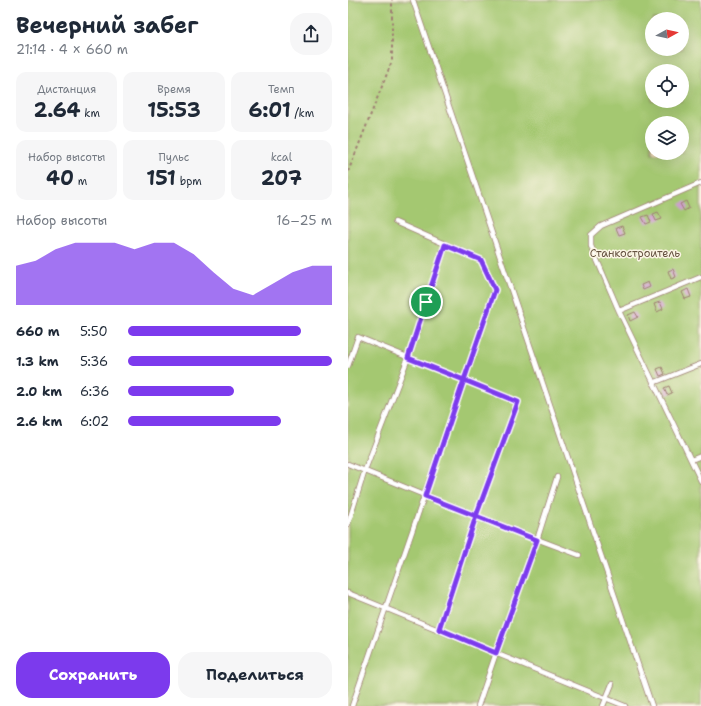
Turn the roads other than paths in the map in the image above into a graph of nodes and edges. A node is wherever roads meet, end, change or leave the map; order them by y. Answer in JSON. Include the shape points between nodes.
{"nodes":[{"id":1,"x":413,"y":0,"type":"edge"},
{"id":2,"x":701,"y":183,"type":"edge"},
{"id":3,"x":395,"y":222,"type":"dead end"},
{"id":4,"x":445,"y":245,"type":"junction"},
{"id":5,"x":701,"y":277,"type":"edge"},
{"id":6,"x":619,"y":311,"type":"junction"},
{"id":7,"x":408,"y":358,"type":"junction"},
{"id":8,"x":701,"y":364,"type":"edge"},
{"id":9,"x":348,"y":366,"type":"edge"},
{"id":10,"x":464,"y":380,"type":"junction"},
{"id":11,"x":653,"y":383,"type":"junction"},
{"id":12,"x":701,"y":456,"type":"edge"},
{"id":13,"x":691,"y":460,"type":"junction"},
{"id":14,"x":348,"y":464,"type":"edge"},
{"id":15,"x":365,"y":470,"type":"junction"},
{"id":16,"x":557,"y":477,"type":"dead end"},
{"id":17,"x":701,"y":481,"type":"edge"},
{"id":18,"x":425,"y":496,"type":"junction"},
{"id":19,"x":476,"y":516,"type":"junction"},
{"id":20,"x":348,"y":524,"type":"edge"},
{"id":21,"x":537,"y":540,"type":"junction"},
{"id":22,"x":579,"y":555,"type":"dead end"},
{"id":23,"x":348,"y":593,"type":"edge"},
{"id":24,"x":386,"y":607,"type":"junction"},
{"id":25,"x":439,"y":629,"type":"junction"},
{"id":26,"x":496,"y":653,"type":"junction"},
{"id":27,"x":612,"y":684,"type":"dead end"},
{"id":28,"x":606,"y":698,"type":"junction"},
{"id":29,"x":352,"y":706,"type":"edge"},
{"id":30,"x":478,"y":706,"type":"edge"},
{"id":31,"x":604,"y":706,"type":"edge"},
{"id":32,"x":625,"y":706,"type":"edge"},
{"id":33,"x":652,"y":706,"type":"edge"}],
"edges":[{"from":1,"to":33,"type":"lane"},
{"from":2,"to":6,"type":"lane","via":[[601,226],[591,235],[591,246]]},
{"from":3,"to":4,"type":"lane"},
{"from":4,"to":7,"type":"lane"},
{"from":4,"to":10,"type":"lane","via":[[481,260],[495,290]]},
{"from":5,"to":6,"type":"lane"},
{"from":6,"to":11,"type":"lane"},
{"from":7,"to":9,"type":"lane","via":[[358,337]]},
{"from":7,"to":10,"type":"lane"},
{"from":7,"to":15,"type":"lane"},
{"from":8,"to":11,"type":"lane"},
{"from":10,"to":18,"type":"lane"},
{"from":10,"to":19,"type":"lane","via":[[518,402]]},
{"from":11,"to":13,"type":"lane"},
{"from":12,"to":13,"type":"lane"},
{"from":13,"to":17,"type":"lane"},
{"from":14,"to":15,"type":"lane"},
{"from":15,"to":18,"type":"lane"},
{"from":15,"to":20,"type":"lane"},
{"from":16,"to":21,"type":"lane"},
{"from":18,"to":19,"type":"lane"},
{"from":18,"to":24,"type":"lane"},
{"from":19,"to":21,"type":"lane"},
{"from":19,"to":25,"type":"lane"},
{"from":21,"to":22,"type":"lane"},
{"from":21,"to":26,"type":"lane"},
{"from":23,"to":24,"type":"lane"},
{"from":24,"to":25,"type":"lane"},
{"from":24,"to":29,"type":"lane"},
{"from":25,"to":26,"type":"lane"},
{"from":26,"to":28,"type":"lane"},
{"from":26,"to":30,"type":"lane"},
{"from":27,"to":28,"type":"lane"},
{"from":28,"to":31,"type":"lane"},
{"from":28,"to":32,"type":"lane"}]}
